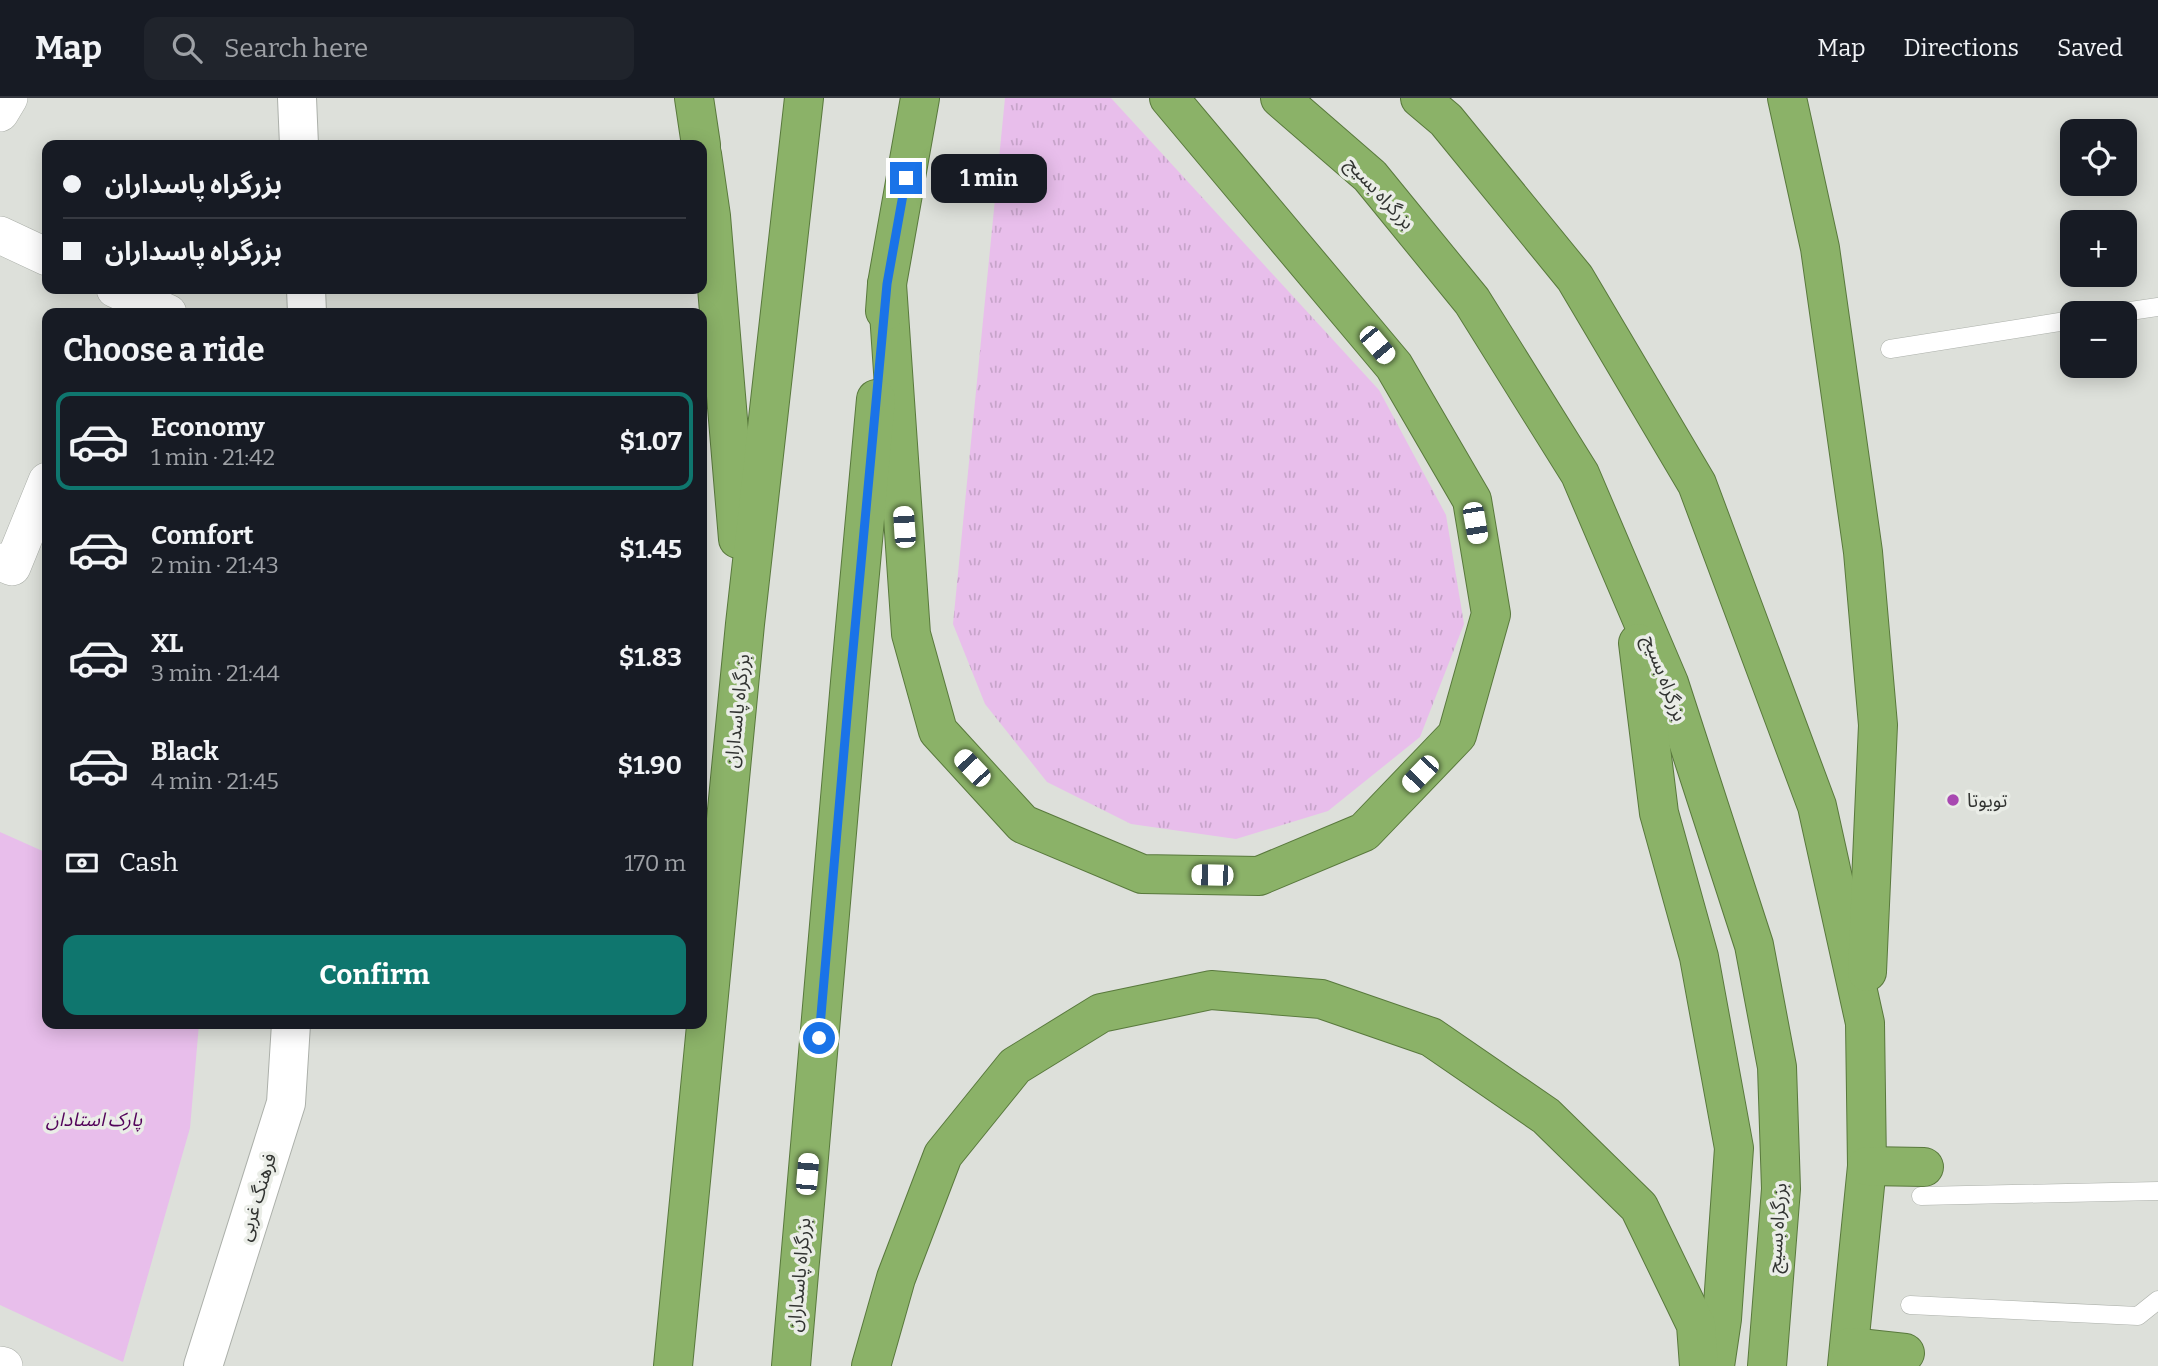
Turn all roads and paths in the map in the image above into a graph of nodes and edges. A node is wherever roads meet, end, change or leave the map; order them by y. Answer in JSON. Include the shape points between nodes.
{"nodes":[{"id":1,"x":9,"y":98,"type":"edge"},
{"id":2,"x":296,"y":98,"type":"edge"},
{"id":3,"x":694,"y":98,"type":"edge"},
{"id":4,"x":804,"y":98,"type":"edge"},
{"id":5,"x":919,"y":98,"type":"edge"},
{"id":6,"x":1169,"y":98,"type":"edge"},
{"id":7,"x":1280,"y":98,"type":"edge"},
{"id":8,"x":1420,"y":98,"type":"edge"},
{"id":9,"x":1787,"y":98,"type":"edge"},
{"id":10,"x":0,"y":113,"type":"edge"},
{"id":11,"x":299,"y":140,"type":"edge"},
{"id":12,"x":700,"y":140,"type":"edge"},
{"id":13,"x":707,"y":193,"type":"edge"},
{"id":14,"x":0,"y":235,"type":"edge"},
{"id":15,"x":42,"y":255,"type":"edge"},
{"id":16,"x":887,"y":284,"type":"junction"},
{"id":17,"x":119,"y":298,"type":"edge"},
{"id":18,"x":2158,"y":307,"type":"edge"},
{"id":19,"x":152,"y":308,"type":"edge"},
{"id":20,"x":2137,"y":310,"type":"edge"},
{"id":21,"x":2060,"y":322,"type":"edge"},
{"id":22,"x":1890,"y":349,"type":"dead end"},
{"id":23,"x":42,"y":491,"type":"edge"},
{"id":24,"x":6,"y":564,"type":"edge"},
{"id":25,"x":1632,"y":596,"type":"junction"},
{"id":26,"x":745,"y":624,"type":"junction"},
{"id":27,"x":707,"y":1016,"type":"edge"},
{"id":28,"x":1865,"y":1023,"type":"junction"},
{"id":29,"x":291,"y":1029,"type":"edge"},
{"id":30,"x":706,"y":1029,"type":"edge"},
{"id":31,"x":1867,"y":1166,"type":"junction"},
{"id":32,"x":1922,"y":1182,"type":"joint"},
{"id":33,"x":2158,"y":1191,"type":"edge"},
{"id":34,"x":2158,"y":1300,"type":"edge"},
{"id":35,"x":1910,"y":1306,"type":"dead end"},
{"id":36,"x":1905,"y":1353,"type":"dead end"},
{"id":37,"x":1848,"y":1357,"type":"edge"},
{"id":38,"x":203,"y":1366,"type":"edge"},
{"id":39,"x":673,"y":1366,"type":"edge"},
{"id":40,"x":791,"y":1366,"type":"edge"},
{"id":41,"x":871,"y":1366,"type":"edge"},
{"id":42,"x":1699,"y":1366,"type":"edge"},
{"id":43,"x":1715,"y":1366,"type":"edge"},
{"id":44,"x":1767,"y":1366,"type":"edge"}],
"edges":[{"from":1,"to":10,"type":"street"},
{"from":2,"to":11,"type":"street"},
{"from":3,"to":12,"type":"highway"},
{"from":4,"to":26,"type":"highway","name":"بزرگراه پاسداران"},
{"from":5,"to":16,"type":"highway","name":"بزرگراه پاسداران"},
{"from":6,"to":16,"type":"highway","via":[[1394,366],[1472,500],[1491,614],[1457,735],[1364,832],[1259,876],[1142,873],[1023,824],[937,731],[911,634]]},
{"from":7,"to":25,"type":"highway","name":"بزرگراه بسیج","via":[[1370,176],[1472,300],[1580,474]]},
{"from":8,"to":28,"type":"highway","via":[[1446,120],[1575,278],[1697,484],[1817,806]]},
{"from":9,"to":28,"type":"highway","via":[[1820,248],[1863,552],[1878,725]]},
{"from":13,"to":26,"type":"highway"},
{"from":14,"to":15,"type":"street"},
{"from":16,"to":40,"type":"highway","name":"بزرگراه پاسداران"},
{"from":17,"to":19,"type":"street"},
{"from":18,"to":20,"type":"lane"},
{"from":21,"to":22,"type":"lane"},
{"from":23,"to":24,"type":"street"},
{"from":25,"to":43,"type":"highway","via":[[1659,813],[1699,957],[1734,1148]]},
{"from":25,"to":44,"type":"highway","name":"بزرگراه بسیج","via":[[1669,683],[1755,945],[1777,1067],[1781,1189]]},
{"from":26,"to":27,"type":"highway","name":"بزرگراه پاسداران"},
{"from":28,"to":31,"type":"highway"},
{"from":29,"to":38,"type":"street","name":"فرهنگ غربی","via":[[286,1103]]},
{"from":30,"to":39,"type":"highway","name":"بزرگراه پاسداران"},
{"from":31,"to":32,"type":"highway"},
{"from":31,"to":37,"type":"highway"},
{"from":32,"to":33,"type":"lane"},
{"from":34,"to":35,"type":"lane","via":[[2138,1316]]},
{"from":36,"to":37,"type":"highway"},
{"from":41,"to":42,"type":"highway","via":[[896,1278],[943,1155],[1015,1066],[1101,1013],[1211,990],[1321,999],[1431,1037],[1546,1116],[1639,1207],[1696,1325]]}]}
